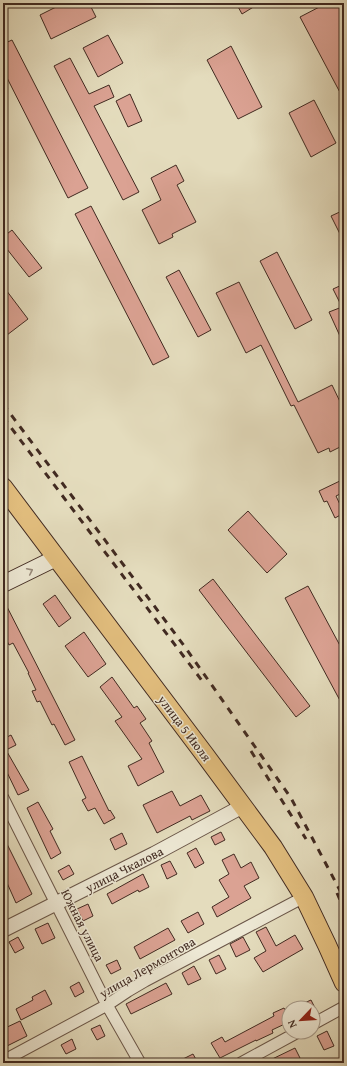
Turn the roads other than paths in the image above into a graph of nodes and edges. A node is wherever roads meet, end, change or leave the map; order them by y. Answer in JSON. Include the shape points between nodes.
{"nodes":[{"id":1,"x":3,"y":487,"type":"edge"},
{"id":2,"x":56,"y":558,"type":"junction"},
{"id":3,"x":3,"y":584,"type":"edge"},
{"id":4,"x":3,"y":798,"type":"edge"},
{"id":5,"x":243,"y":806,"type":"junction"},
{"id":6,"x":304,"y":897,"type":"junction"},
{"id":7,"x":56,"y":904,"type":"junction"},
{"id":8,"x":3,"y":930,"type":"edge"},
{"id":9,"x":344,"y":983,"type":"edge"},
{"id":10,"x":107,"y":1005,"type":"junction"},
{"id":11,"x":344,"y":1007,"type":"edge"},
{"id":12,"x":321,"y":1020,"type":"edge"},
{"id":13,"x":283,"y":1040,"type":"edge"},
{"id":14,"x":3,"y":1060,"type":"edge"},
{"id":15,"x":140,"y":1063,"type":"edge"},
{"id":16,"x":241,"y":1063,"type":"edge"}],
"edges":[{"from":1,"to":2,"type":"highway","name":"улица 5 Июля"},
{"from":3,"to":2,"type":"main road","one_way":true},
{"from":2,"to":5,"type":"highway","name":"улица 5 Июля"},
{"from":4,"to":7,"type":"street","name":"Южная улица"},
{"from":5,"to":6,"type":"highway","name":"улица 5 Июля","via":[[273,847]]},
{"from":5,"to":7,"type":"street","name":"улица Чкалова"},
{"from":6,"to":9,"type":"highway","name":"улица 5 Июля"},
{"from":6,"to":10,"type":"street","name":"улица Лермонтова","via":[[145,981]]},
{"from":7,"to":8,"type":"street","name":"улица Чкалова"},
{"from":7,"to":10,"type":"street","name":"Южная улица"},
{"from":10,"to":14,"type":"street","name":"улица Лермонтова"},
{"from":10,"to":15,"type":"street","name":"Южная улица"},
{"from":11,"to":12,"type":"street"},
{"from":13,"to":16,"type":"street"}]}
